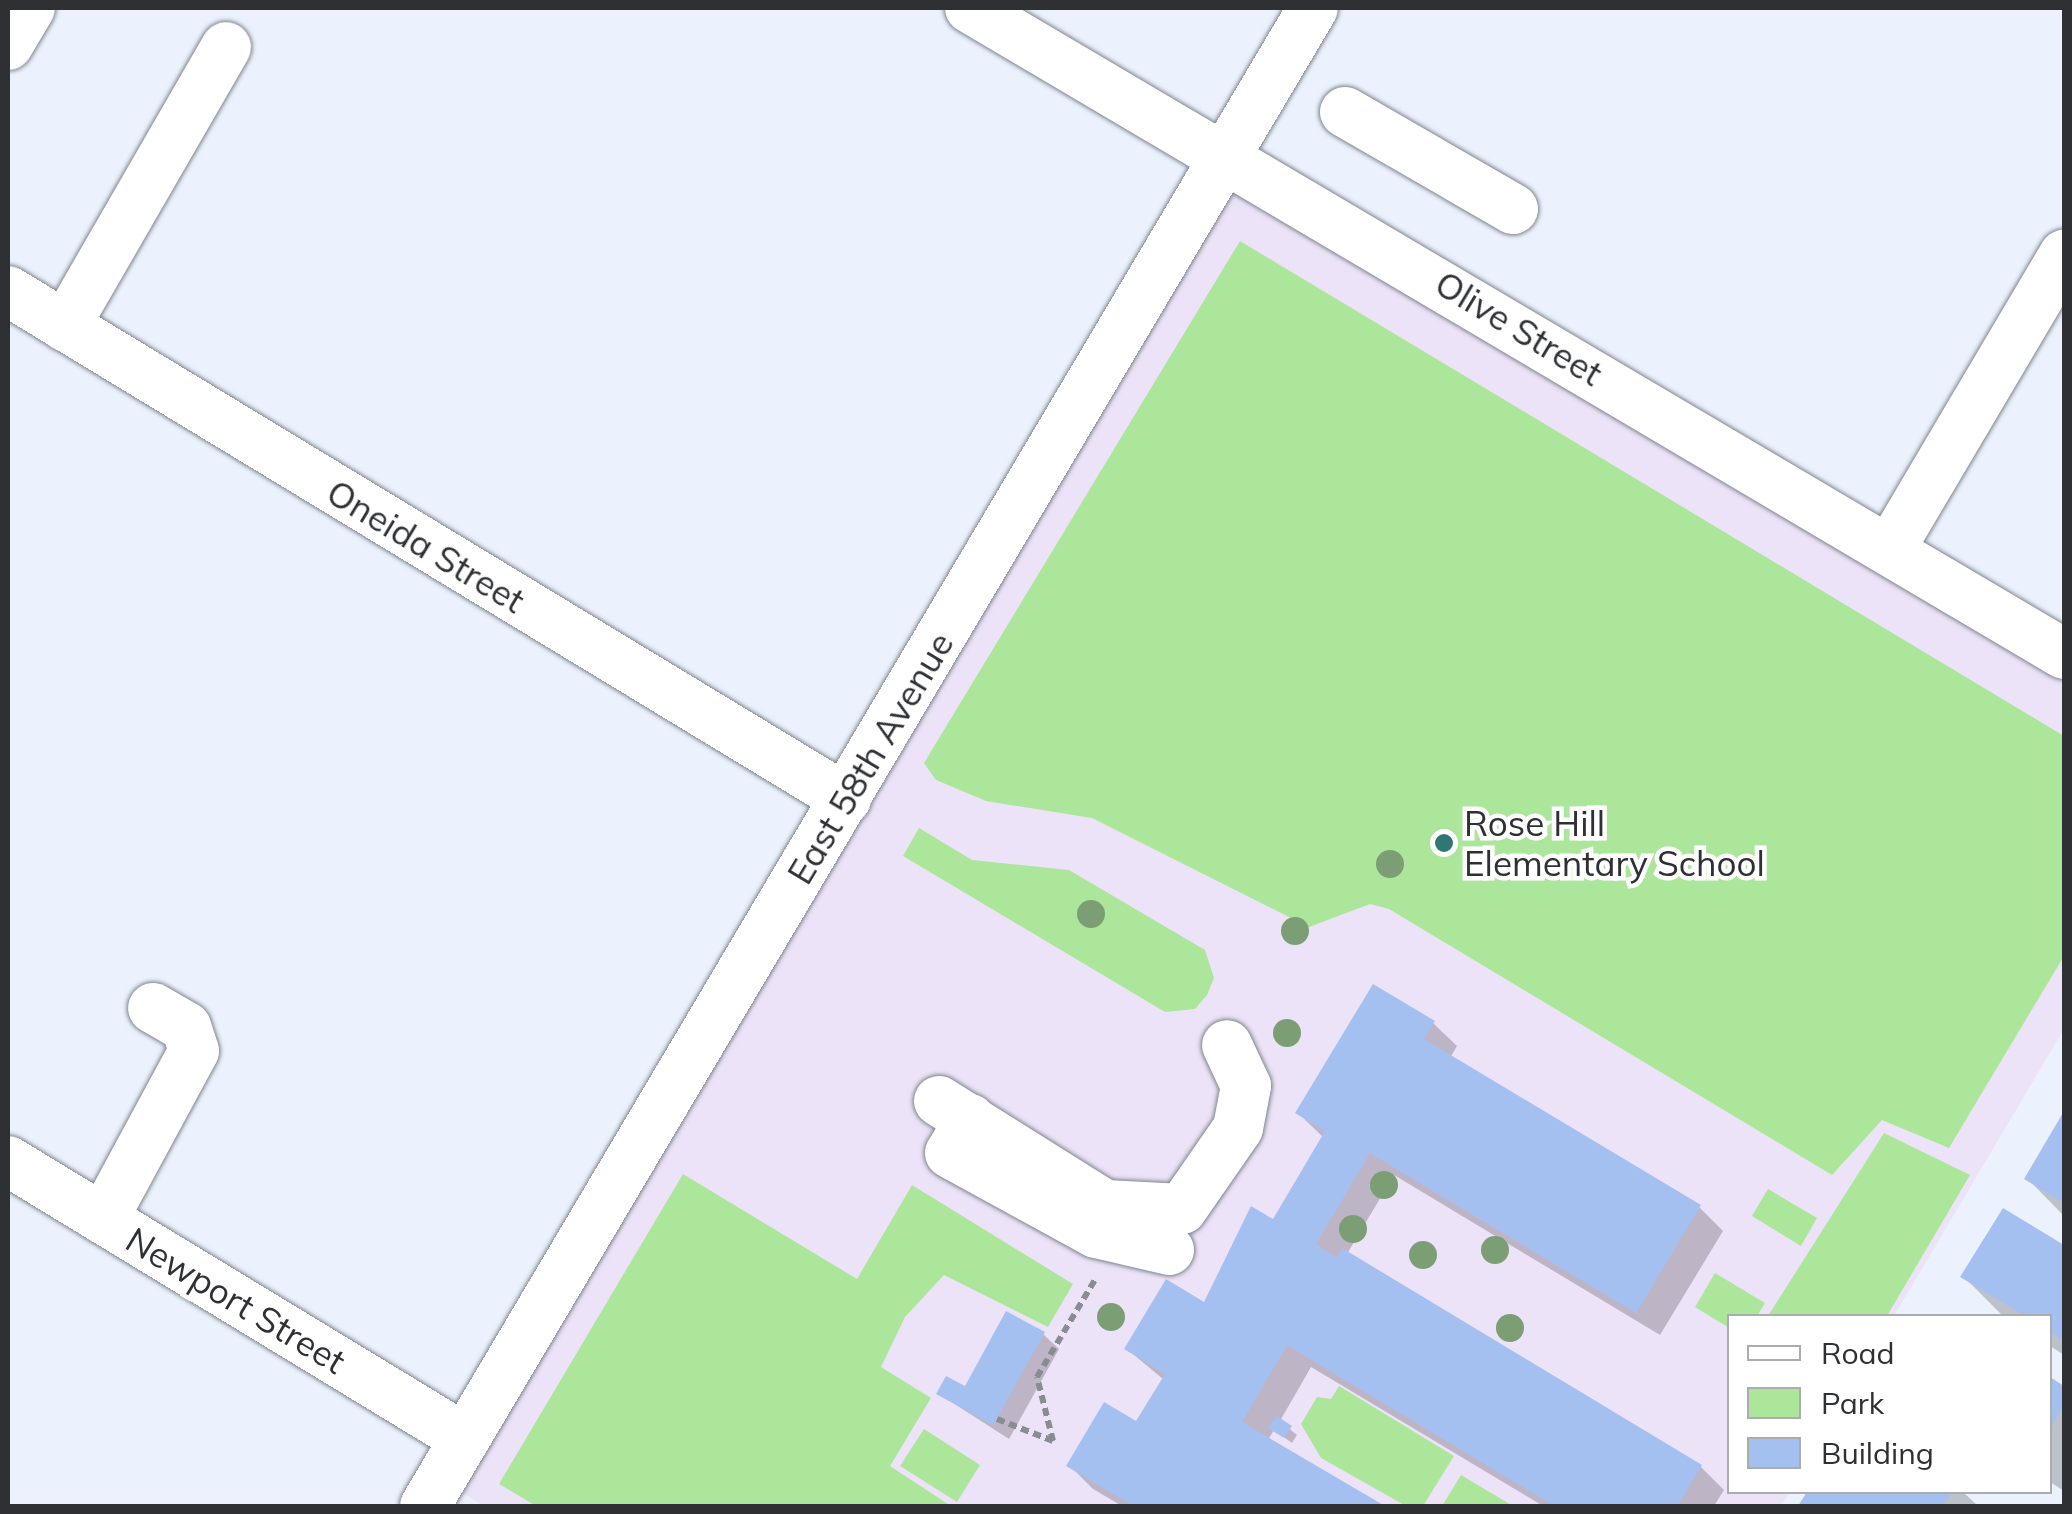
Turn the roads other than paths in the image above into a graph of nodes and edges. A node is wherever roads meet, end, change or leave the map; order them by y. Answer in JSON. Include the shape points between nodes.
{"nodes":[{"id":1,"x":30,"y":8,"type":"edge"},
{"id":2,"x":970,"y":8,"type":"edge"},
{"id":3,"x":1313,"y":8,"type":"edge"},
{"id":4,"x":8,"y":45,"type":"edge"},
{"id":5,"x":226,"y":47,"type":"dead end"},
{"id":6,"x":1345,"y":112,"type":"dead end"},
{"id":7,"x":1224,"y":158,"type":"junction"},
{"id":8,"x":1513,"y":209,"type":"dead end"},
{"id":9,"x":2064,"y":255,"type":"edge"},
{"id":10,"x":8,"y":291,"type":"edge"},
{"id":11,"x":65,"y":326,"type":"junction"},
{"id":12,"x":1890,"y":549,"type":"junction"},
{"id":13,"x":2064,"y":654,"type":"edge"},
{"id":14,"x":846,"y":798,"type":"junction"},
{"id":15,"x":153,"y":1008,"type":"dead end"},
{"id":16,"x":1226,"y":1045,"type":"dead end"},
{"id":17,"x":8,"y":1161,"type":"edge"},
{"id":18,"x":104,"y":1220,"type":"junction"},
{"id":19,"x":1168,"y":1250,"type":"dead end"},
{"id":20,"x":464,"y":1438,"type":"junction"},
{"id":21,"x":425,"y":1506,"type":"edge"}],
"edges":[{"from":1,"to":4,"type":"street"},
{"from":2,"to":7,"type":"street","name":"Olive Street"},
{"from":3,"to":7,"type":"street","name":"East 58th Avenue"},
{"from":5,"to":11,"type":"street"},
{"from":6,"to":8,"type":"street"},
{"from":7,"to":12,"type":"street","name":"Olive Street"},
{"from":7,"to":14,"type":"street","name":"East 58th Avenue"},
{"from":9,"to":12,"type":"street"},
{"from":10,"to":11,"type":"street","name":"Oneida Street"},
{"from":11,"to":14,"type":"street","name":"Oneida Street"},
{"from":12,"to":13,"type":"street","name":"Olive Street"},
{"from":14,"to":20,"type":"street","name":"East 58th Avenue"},
{"from":15,"to":18,"type":"street","via":[[186,1026],[194,1051]]},
{"from":16,"to":19,"type":"street","via":[[1246,1086],[1238,1128],[1182,1210],[1105,1205],[955,1110],[950,1154],[1096,1232]]},
{"from":17,"to":18,"type":"street","name":"Newport Street"},
{"from":18,"to":20,"type":"street","name":"Newport Street"},
{"from":20,"to":21,"type":"street","name":"East 58th Avenue"}]}
